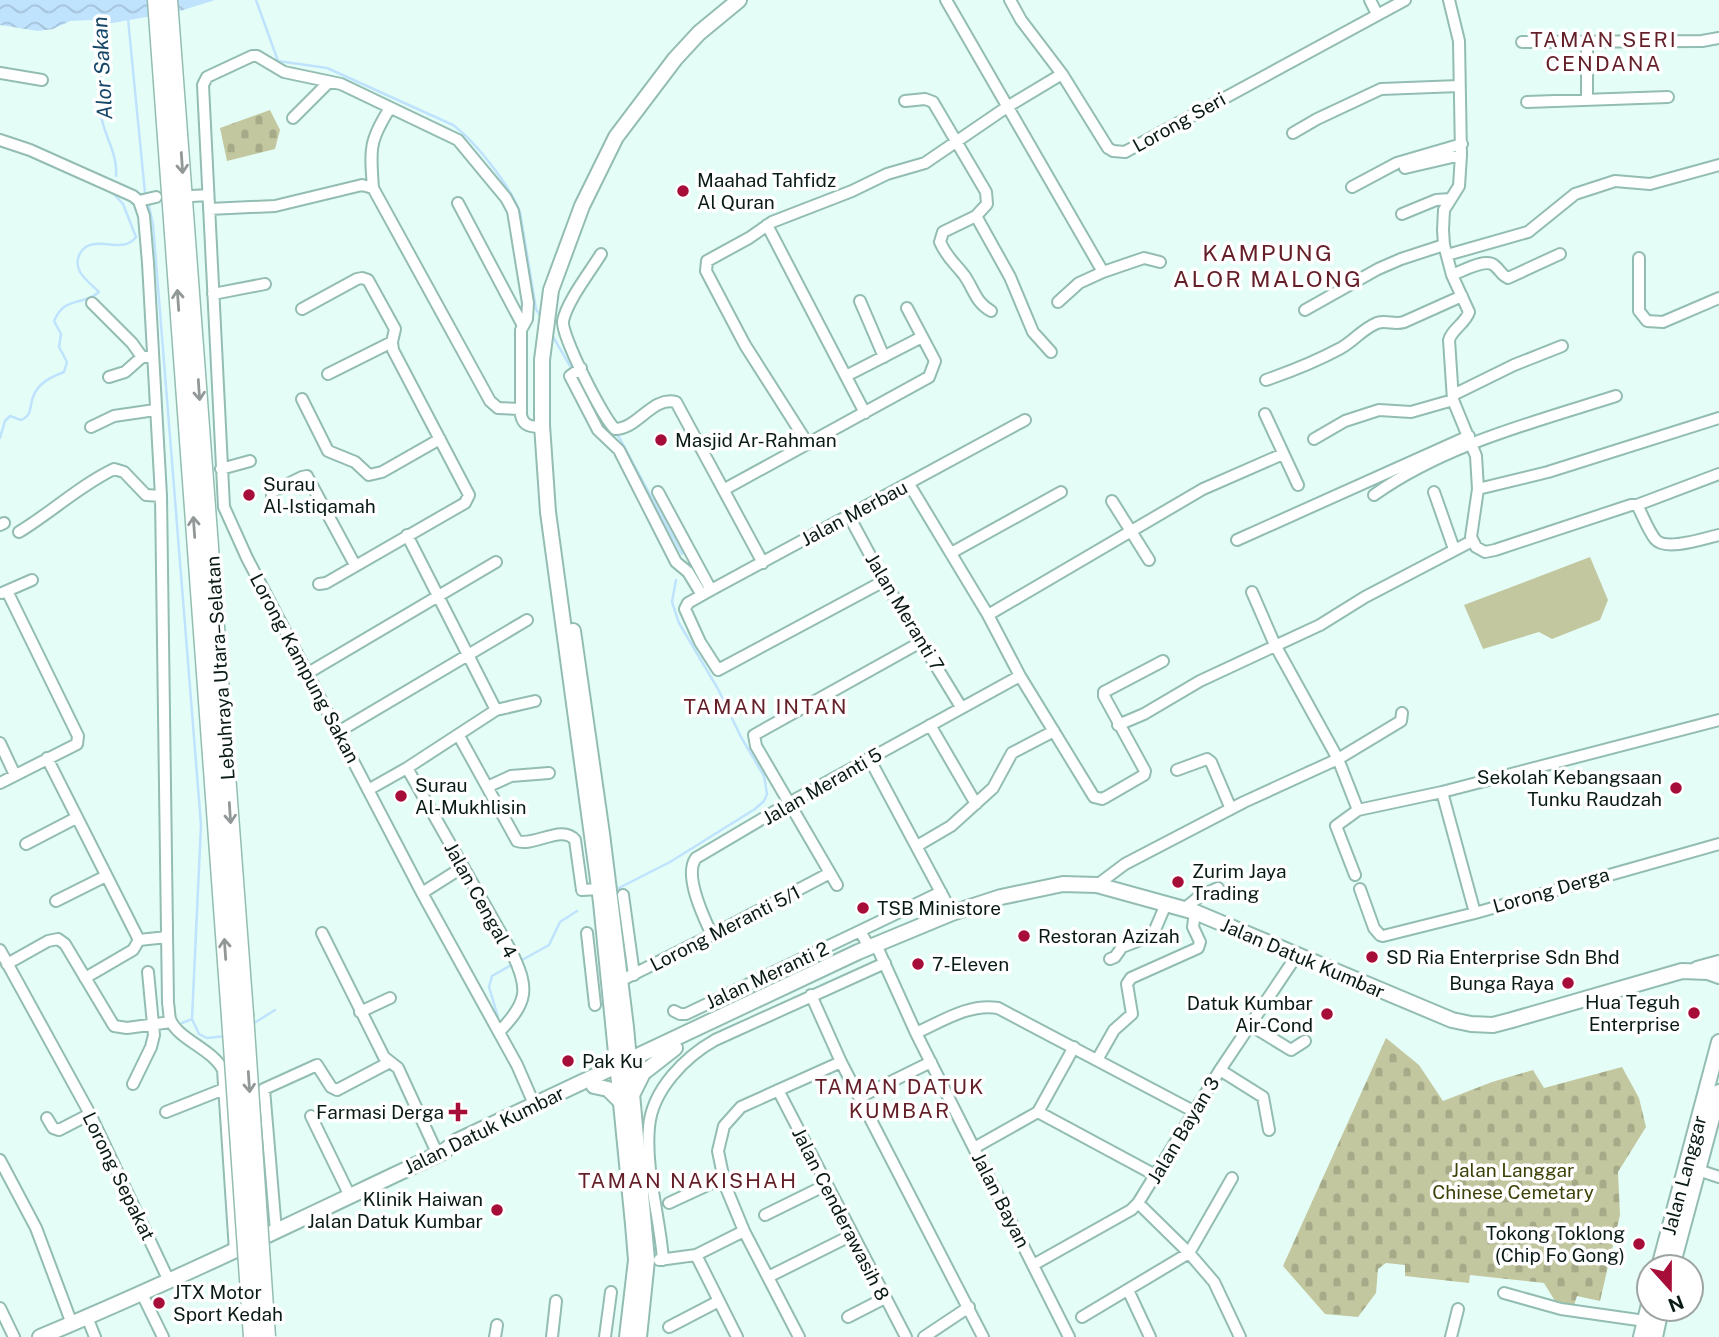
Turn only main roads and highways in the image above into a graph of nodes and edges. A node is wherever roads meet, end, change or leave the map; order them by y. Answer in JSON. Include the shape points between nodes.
{"nodes":[{"id":1,"x":156,"y":0,"type":"edge"},
{"id":2,"x":169,"y":0,"type":"edge"},
{"id":3,"x":739,"y":0,"type":"edge"},
{"id":4,"x":170,"y":98,"type":"junction"},
{"id":5,"x":567,"y":624,"type":"junction"},
{"id":6,"x":879,"y":946,"type":"junction"},
{"id":7,"x":1719,"y":963,"type":"edge"},
{"id":8,"x":1682,"y":971,"type":"junction"},
{"id":9,"x":1719,"y":976,"type":"edge"},
{"id":10,"x":237,"y":1015,"type":"junction"},
{"id":11,"x":619,"y":1028,"type":"junction"},
{"id":12,"x":1719,"y":1042,"type":"edge"},
{"id":13,"x":670,"y":1045,"type":"junction"},
{"id":14,"x":623,"y":1067,"type":"junction"},
{"id":15,"x":588,"y":1084,"type":"junction"},
{"id":16,"x":1719,"y":1092,"type":"edge"},
{"id":17,"x":625,"y":1100,"type":"junction"},
{"id":18,"x":450,"y":1151,"type":"junction"},
{"id":19,"x":1692,"y":1168,"type":"junction"},
{"id":20,"x":1664,"y":1253,"type":"edge"},
{"id":21,"x":1675,"y":1253,"type":"edge"},
{"id":22,"x":40,"y":1337,"type":"edge"},
{"id":23,"x":253,"y":1337,"type":"edge"},
{"id":24,"x":267,"y":1337,"type":"edge"},
{"id":25,"x":627,"y":1337,"type":"edge"},
{"id":26,"x":639,"y":1337,"type":"edge"}],
"edges":[{"from":1,"to":4,"type":"highway","name":"Lebuhraya Utara–Selatan"},
{"from":2,"to":4,"type":"highway","name":"Lebuhraya Utara–Selatan"},
{"from":3,"to":5,"type":"main road","via":[[675,59],[616,137],[582,206],[551,290],[542,360],[542,427]]},
{"from":4,"to":10,"type":"highway","name":"Lebuhraya Utara–Selatan"},
{"from":5,"to":11,"type":"main road","via":[[605,950]]},
{"from":5,"to":11,"type":"main road","via":[[602,834],[620,981]]},
{"from":6,"to":8,"type":"main road","name":"Jalan Datuk Kumbar","via":[[952,913],[1037,888],[1081,883],[1189,911],[1443,1017],[1471,1024],[1493,1025]]},
{"from":6,"to":13,"type":"main road","name":"Jalan Datuk Kumbar"},
{"from":6,"to":13,"type":"main road","name":"Jalan Datuk Kumbar","via":[[853,964]]},
{"from":7,"to":8,"type":"main road"},
{"from":8,"to":9,"type":"main road","name":"Jalan Datuk Kumbar"},
{"from":10,"to":23,"type":"highway","name":"Lebuhraya Utara–Selatan","bridge":true},
{"from":10,"to":24,"type":"highway","name":"Lebuhraya Utara–Selatan","one_way":true,"bridge":true},
{"from":11,"to":13,"type":"main road","via":[[640,1042]]},
{"from":11,"to":14,"type":"main road"},
{"from":11,"to":15,"type":"main road"},
{"from":12,"to":19,"type":"main road","name":"Jalan Langgar"},
{"from":13,"to":14,"type":"main road","name":"Jalan Datuk Kumbar"},
{"from":13,"to":17,"type":"main road"},
{"from":14,"to":15,"type":"main road","name":"Jalan Datuk Kumbar"},
{"from":14,"to":17,"type":"main road"},
{"from":15,"to":17,"type":"main road","via":[[605,1087]]},
{"from":15,"to":18,"type":"main road","name":"Jalan Datuk Kumbar"},
{"from":15,"to":18,"type":"main road","name":"Jalan Datuk Kumbar","via":[[457,1141]]},
{"from":16,"to":19,"type":"main road","name":"Jalan Langgar"},
{"from":17,"to":25,"type":"main road","via":[[636,1259]]},
{"from":17,"to":26,"type":"main road","via":[[647,1260]]},
{"from":18,"to":22,"type":"main road","name":"Jalan Datuk Kumbar"},
{"from":19,"to":20,"type":"main road","name":"Jalan Langgar"},
{"from":19,"to":21,"type":"main road","name":"Jalan Langgar"}]}
